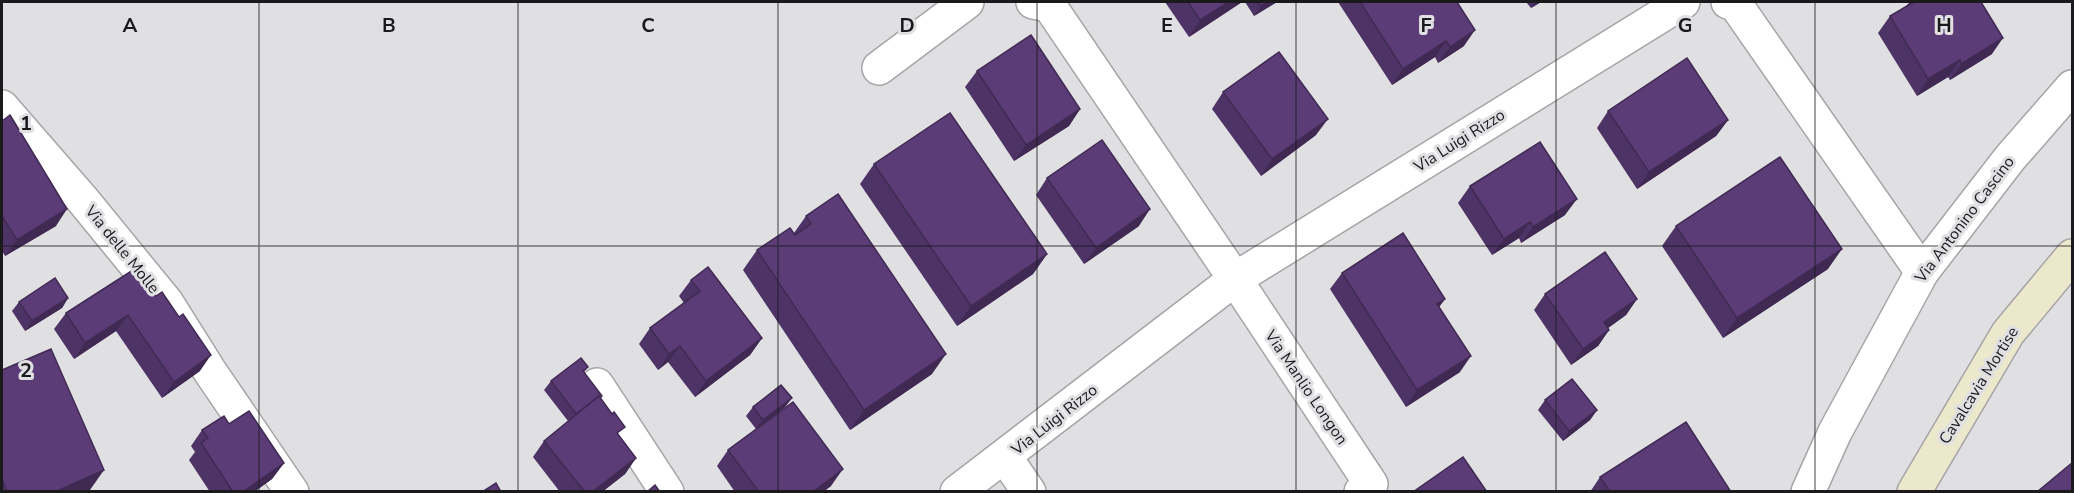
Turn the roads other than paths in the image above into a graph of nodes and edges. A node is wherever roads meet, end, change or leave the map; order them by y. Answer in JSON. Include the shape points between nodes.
{"nodes":[{"id":1,"x":967,"y":2,"type":"edge"},
{"id":2,"x":1033,"y":2,"type":"edge"},
{"id":3,"x":1683,"y":2,"type":"edge"},
{"id":4,"x":1728,"y":2,"type":"edge"},
{"id":5,"x":879,"y":68,"type":"dead end"},
{"id":6,"x":2073,"y":87,"type":"edge"},
{"id":7,"x":2,"y":107,"type":"edge"},
{"id":8,"x":2073,"y":256,"type":"edge"},
{"id":9,"x":1922,"y":272,"type":"junction"},
{"id":10,"x":1235,"y":279,"type":"junction"},
{"id":11,"x":597,"y":385,"type":"edge"},
{"id":12,"x":1005,"y":457,"type":"junction"},
{"id":13,"x":292,"y":492,"type":"edge"},
{"id":14,"x":667,"y":492,"type":"edge"},
{"id":15,"x":957,"y":492,"type":"edge"},
{"id":16,"x":1029,"y":492,"type":"edge"},
{"id":17,"x":1361,"y":492,"type":"edge"},
{"id":18,"x":1809,"y":492,"type":"edge"},
{"id":19,"x":1914,"y":492,"type":"edge"}],
"edges":[{"from":1,"to":5,"type":"street"},
{"from":2,"to":10,"type":"street","via":[[1049,6]]},
{"from":3,"to":10,"type":"street","name":"Via Luigi Rizzo"},
{"from":4,"to":9,"type":"street","via":[[1736,5]]},
{"from":6,"to":9,"type":"street","name":"Via Antonino Cascino","via":[[2010,158]]},
{"from":7,"to":13,"type":"street","name":"Via delle Molle","via":[[167,303]]},
{"from":8,"to":19,"type":"street","name":"Cavalcavia Mortise","via":[[2008,333]]},
{"from":9,"to":18,"type":"street","name":"Via Antonino Cascino","via":[[1835,432]]},
{"from":10,"to":12,"type":"street","name":"Via Luigi Rizzo"},
{"from":10,"to":17,"type":"street","name":"Via Manlio Longon","via":[[1371,484]]},
{"from":11,"to":14,"type":"street"},
{"from":12,"to":15,"type":"street","name":"Via Luigi Rizzo"},
{"from":12,"to":16,"type":"street"}]}
